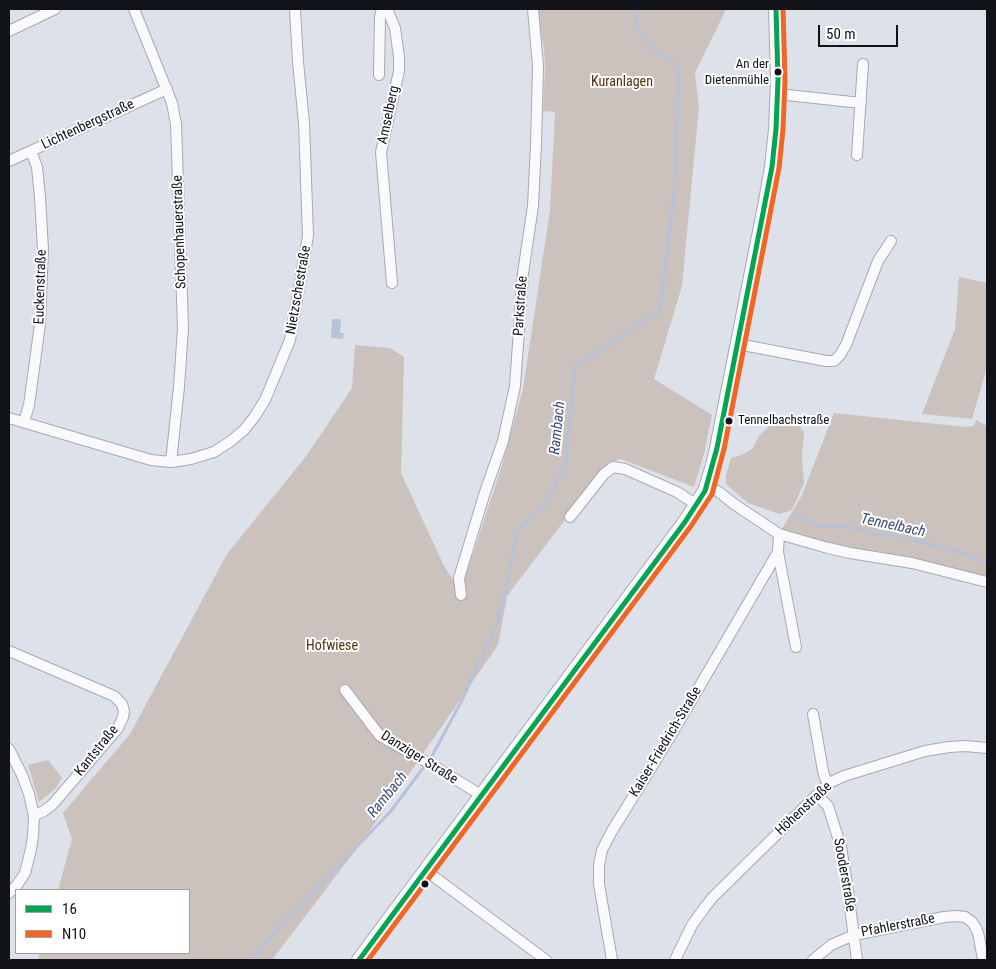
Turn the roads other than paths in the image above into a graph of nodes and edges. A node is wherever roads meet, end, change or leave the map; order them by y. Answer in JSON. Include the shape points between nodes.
{"nodes":[{"id":1,"x":55,"y":9,"type":"edge"},
{"id":2,"x":134,"y":9,"type":"edge"},
{"id":3,"x":296,"y":9,"type":"edge"},
{"id":4,"x":382,"y":9,"type":"edge"},
{"id":5,"x":387,"y":9,"type":"edge"},
{"id":6,"x":533,"y":9,"type":"edge"},
{"id":7,"x":776,"y":9,"type":"edge"},
{"id":8,"x":9,"y":31,"type":"edge"},
{"id":9,"x":863,"y":64,"type":"dead end"},
{"id":10,"x":379,"y":75,"type":"dead end"},
{"id":11,"x":167,"y":89,"type":"junction"},
{"id":12,"x":778,"y":94,"type":"junction"},
{"id":13,"x":861,"y":103,"type":"junction"},
{"id":14,"x":31,"y":151,"type":"junction"},
{"id":15,"x":857,"y":155,"type":"dead end"},
{"id":16,"x":9,"y":161,"type":"edge"},
{"id":17,"x":891,"y":241,"type":"dead end"},
{"id":18,"x":392,"y":283,"type":"dead end"},
{"id":19,"x":738,"y":344,"type":"junction"},
{"id":20,"x":9,"y":418,"type":"edge"},
{"id":21,"x":24,"y":422,"type":"junction"},
{"id":22,"x":170,"y":462,"type":"junction"},
{"id":23,"x":707,"y":485,"type":"junction"},
{"id":24,"x":696,"y":505,"type":"junction"},
{"id":25,"x":570,"y":517,"type":"dead end"},
{"id":26,"x":779,"y":534,"type":"junction"},
{"id":27,"x":778,"y":552,"type":"junction"},
{"id":28,"x":987,"y":582,"type":"edge"},
{"id":29,"x":461,"y":595,"type":"dead end"},
{"id":30,"x":796,"y":647,"type":"dead end"},
{"id":31,"x":9,"y":651,"type":"edge"},
{"id":32,"x":345,"y":690,"type":"dead end"},
{"id":33,"x":813,"y":714,"type":"dead end"},
{"id":34,"x":987,"y":748,"type":"edge"},
{"id":35,"x":9,"y":749,"type":"edge"},
{"id":36,"x":829,"y":784,"type":"junction"},
{"id":37,"x":817,"y":794,"type":"junction"},
{"id":38,"x":481,"y":795,"type":"junction"},
{"id":39,"x":34,"y":816,"type":"junction"},
{"id":40,"x":425,"y":870,"type":"junction"},
{"id":41,"x":9,"y":893,"type":"edge"},
{"id":42,"x":854,"y":935,"type":"junction"},
{"id":43,"x":358,"y":960,"type":"edge"},
{"id":44,"x":546,"y":960,"type":"edge"},
{"id":45,"x":612,"y":960,"type":"edge"},
{"id":46,"x":675,"y":960,"type":"edge"},
{"id":47,"x":813,"y":960,"type":"edge"},
{"id":48,"x":858,"y":960,"type":"edge"},
{"id":49,"x":983,"y":960,"type":"edge"}],
"edges":[{"from":1,"to":8,"type":"street"},
{"from":2,"to":11,"type":"street","name":"Schopenhauerstraße"},
{"from":3,"to":22,"type":"street","name":"Nietzschestraße","via":[[308,236],[290,340],[265,400],[244,430],[214,452]]},
{"from":4,"to":10,"type":"street","name":"Amselberg"},
{"from":5,"to":18,"type":"street","name":"Amselberg","via":[[395,28],[399,57],[381,152]]},
{"from":6,"to":29,"type":"street","name":"Parkstraße","via":[[538,66],[536,144],[518,362],[503,441],[459,578]]},
{"from":7,"to":12,"type":"main road"},
{"from":9,"to":13,"type":"street"},
{"from":11,"to":14,"type":"street","name":"Lichtenbergstraße"},
{"from":11,"to":22,"type":"street","name":"Schopenhauerstraße","via":[[176,124],[183,328]]},
{"from":12,"to":13,"type":"street"},
{"from":12,"to":19,"type":"main road","via":[[767,196]]},
{"from":13,"to":15,"type":"street"},
{"from":14,"to":16,"type":"street","name":"Lichtenbergstraße"},
{"from":14,"to":21,"type":"street","name":"Euckenstraße","via":[[37,166],[43,249],[40,324]]},
{"from":17,"to":19,"type":"street","via":[[878,261],[846,345],[834,361]]},
{"from":19,"to":23,"type":"main road"},
{"from":20,"to":21,"type":"street","name":"Nietzschestraße"},
{"from":21,"to":22,"type":"street","name":"Nietzschestraße","via":[[151,460]]},
{"from":23,"to":24,"type":"main road"},
{"from":23,"to":26,"type":"street"},
{"from":24,"to":25,"type":"street","via":[[677,492],[625,468],[613,467]]},
{"from":24,"to":38,"type":"main road"},
{"from":26,"to":27,"type":"street","name":"Kaiser-Friedrich-Straße"},
{"from":26,"to":28,"type":"street","via":[[828,548],[912,563]]},
{"from":27,"to":30,"type":"street"},
{"from":27,"to":45,"type":"street","name":"Kaiser-Friedrich-Straße","via":[[602,850],[598,865],[599,884]]},
{"from":31,"to":39,"type":"street","name":"Kantstraße","via":[[114,696],[124,711],[118,728],[53,804]]},
{"from":32,"to":38,"type":"street","name":"Danziger Straße","via":[[380,736]]},
{"from":33,"to":36,"type":"street","via":[[823,771]]},
{"from":34,"to":36,"type":"street","name":"Höhenstraße","via":[[957,746],[925,751],[844,776]]},
{"from":35,"to":39,"type":"street","via":[[22,774]]},
{"from":36,"to":37,"type":"street","name":"Höhenstraße"},
{"from":37,"to":42,"type":"street","name":"Sooderstraße","via":[[828,806],[841,847]]},
{"from":37,"to":46,"type":"street","name":"Höhenstraße","via":[[709,902],[692,925]]},
{"from":38,"to":40,"type":"main road"},
{"from":39,"to":41,"type":"street","via":[[25,873]]},
{"from":40,"to":43,"type":"main road"},
{"from":40,"to":44,"type":"street"},
{"from":42,"to":47,"type":"street","name":"Pfahlerstraße","via":[[831,945]]},
{"from":42,"to":48,"type":"street","name":"Sooderstraße"},
{"from":42,"to":49,"type":"street","name":"Pfahlerstraße","via":[[956,916],[972,922],[977,930]]}]}
